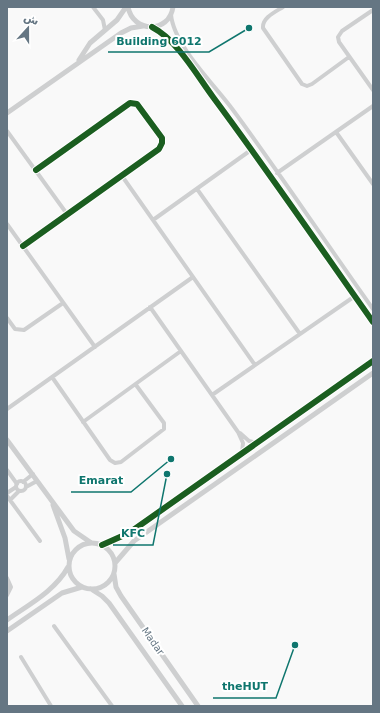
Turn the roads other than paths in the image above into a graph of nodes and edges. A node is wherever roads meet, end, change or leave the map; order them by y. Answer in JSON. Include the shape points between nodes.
{"nodes":[{"id":1,"x":94,"y":7,"type":"edge"},
{"id":2,"x":127,"y":7,"type":"edge"},
{"id":3,"x":173,"y":7,"type":"edge"},
{"id":4,"x":283,"y":7,"type":"edge"},
{"id":5,"x":373,"y":8,"type":"edge"},
{"id":6,"x":171,"y":14,"type":"junction"},
{"id":7,"x":143,"y":26,"type":"junction"},
{"id":8,"x":152,"y":27,"type":"junction"},
{"id":9,"x":105,"y":30,"type":"junction"},
{"id":10,"x":349,"y":57,"type":"junction"},
{"id":11,"x":77,"y":63,"type":"junction"},
{"id":12,"x":373,"y":90,"type":"edge"},
{"id":13,"x":373,"y":106,"type":"edge"},
{"id":14,"x":7,"y":113,"type":"edge"},
{"id":15,"x":7,"y":130,"type":"edge"},
{"id":16,"x":336,"y":132,"type":"junction"},
{"id":17,"x":251,"y":150,"type":"junction"},
{"id":18,"x":36,"y":170,"type":"junction"},
{"id":19,"x":277,"y":173,"type":"junction"},
{"id":20,"x":122,"y":176,"type":"junction"},
{"id":21,"x":373,"y":184,"type":"edge"},
{"id":22,"x":197,"y":189,"type":"junction"},
{"id":23,"x":68,"y":214,"type":"junction"},
{"id":24,"x":153,"y":220,"type":"junction"},
{"id":25,"x":7,"y":224,"type":"edge"},
{"id":26,"x":22,"y":246,"type":"junction"},
{"id":27,"x":193,"y":277,"type":"junction"},
{"id":28,"x":355,"y":296,"type":"junction"},
{"id":29,"x":63,"y":303,"type":"junction"},
{"id":30,"x":150,"y":307,"type":"junction"},
{"id":31,"x":373,"y":309,"type":"edge"},
{"id":32,"x":7,"y":318,"type":"edge"},
{"id":33,"x":373,"y":322,"type":"edge"},
{"id":34,"x":300,"y":334,"type":"junction"},
{"id":35,"x":95,"y":347,"type":"junction"},
{"id":36,"x":181,"y":351,"type":"junction"},
{"id":37,"x":373,"y":361,"type":"edge"},
{"id":38,"x":256,"y":365,"type":"junction"},
{"id":39,"x":373,"y":373,"type":"edge"},
{"id":40,"x":52,"y":377,"type":"junction"},
{"id":41,"x":136,"y":385,"type":"junction"},
{"id":42,"x":212,"y":395,"type":"junction"},
{"id":43,"x":7,"y":409,"type":"edge"},
{"id":44,"x":83,"y":422,"type":"junction"},
{"id":45,"x":238,"y":432,"type":"junction"},
{"id":46,"x":7,"y":440,"type":"edge"},
{"id":47,"x":257,"y":443,"type":"junction"},
{"id":48,"x":242,"y":453,"type":"junction"},
{"id":49,"x":7,"y":470,"type":"edge"},
{"id":50,"x":32,"y":474,"type":"junction"},
{"id":51,"x":37,"y":481,"type":"junction"},
{"id":52,"x":23,"y":482,"type":"junction"},
{"id":53,"x":17,"y":485,"type":"junction"},
{"id":54,"x":41,"y":486,"type":"junction"},
{"id":55,"x":26,"y":487,"type":"junction"},
{"id":56,"x":20,"y":491,"type":"junction"},
{"id":57,"x":7,"y":493,"type":"edge"},
{"id":58,"x":7,"y":496,"type":"edge"},
{"id":59,"x":10,"y":500,"type":"junction"},
{"id":60,"x":40,"y":541,"type":"dead end"},
{"id":61,"x":92,"y":542,"type":"junction"},
{"id":62,"x":102,"y":544,"type":"junction"},
{"id":63,"x":69,"y":559,"type":"junction"},
{"id":64,"x":115,"y":563,"type":"junction"},
{"id":65,"x":68,"y":568,"type":"junction"},
{"id":66,"x":114,"y":574,"type":"junction"},
{"id":67,"x":7,"y":578,"type":"edge"},
{"id":68,"x":82,"y":587,"type":"junction"},
{"id":69,"x":91,"y":589,"type":"junction"},
{"id":70,"x":7,"y":590,"type":"edge"},
{"id":71,"x":7,"y":595,"type":"edge"},
{"id":72,"x":7,"y":620,"type":"edge"},
{"id":73,"x":54,"y":626,"type":"dead end"},
{"id":74,"x":7,"y":631,"type":"edge"},
{"id":75,"x":21,"y":657,"type":"dead end"},
{"id":76,"x":51,"y":706,"type":"edge"},
{"id":77,"x":112,"y":706,"type":"edge"},
{"id":78,"x":182,"y":706,"type":"edge"},
{"id":79,"x":198,"y":706,"type":"edge"}],
"edges":[{"from":1,"to":9,"type":"street","via":[[103,20]]},
{"from":2,"to":7,"type":"street","via":[[132,17]]},
{"from":2,"to":9,"type":"street"},
{"from":3,"to":6,"type":"street"},
{"from":4,"to":10,"type":"street","via":[[265,19],[263,28],[302,84],[310,85]]},
{"from":5,"to":10,"type":"street","via":[[339,35],[339,42]]},
{"from":6,"to":8,"type":"street","via":[[161,25]]},
{"from":6,"to":19,"type":"street","via":[[178,39],[233,110]]},
{"from":7,"to":8,"type":"street"},
{"from":7,"to":11,"type":"street","via":[[121,33]]},
{"from":8,"to":17,"type":"street","via":[[175,46]]},
{"from":9,"to":11,"type":"street","via":[[90,43]]},
{"from":10,"to":12,"type":"street"},
{"from":11,"to":14,"type":"street"},
{"from":13,"to":16,"type":"street"},
{"from":15,"to":18,"type":"street"},
{"from":16,"to":19,"type":"street"},
{"from":16,"to":21,"type":"street"},
{"from":17,"to":22,"type":"street"},
{"from":17,"to":28,"type":"street"},
{"from":18,"to":20,"type":"street","via":[[128,104],[134,103],[161,136],[162,143],[159,149]]},
{"from":18,"to":23,"type":"street"},
{"from":19,"to":31,"type":"street"},
{"from":20,"to":23,"type":"street"},
{"from":20,"to":24,"type":"street"},
{"from":22,"to":24,"type":"street"},
{"from":22,"to":34,"type":"street"},
{"from":23,"to":26,"type":"street"},
{"from":24,"to":27,"type":"street"},
{"from":25,"to":26,"type":"street"},
{"from":26,"to":29,"type":"street"},
{"from":27,"to":30,"type":"street"},
{"from":27,"to":38,"type":"street"},
{"from":28,"to":33,"type":"street"},
{"from":28,"to":34,"type":"street"},
{"from":29,"to":32,"type":"street","via":[[24,330],[15,329]]},
{"from":29,"to":35,"type":"street"},
{"from":30,"to":35,"type":"street"},
{"from":30,"to":36,"type":"street"},
{"from":34,"to":38,"type":"street"},
{"from":35,"to":40,"type":"street"},
{"from":36,"to":41,"type":"street"},
{"from":36,"to":42,"type":"street"},
{"from":37,"to":47,"type":"street"},
{"from":38,"to":42,"type":"street"},
{"from":39,"to":64,"type":"street","via":[[134,541]]},
{"from":40,"to":43,"type":"street"},
{"from":40,"to":44,"type":"street"},
{"from":41,"to":44,"type":"street"},
{"from":41,"to":44,"type":"street","via":[[164,423],[164,429],[121,462],[115,463],[110,460]]},
{"from":42,"to":45,"type":"street"},
{"from":45,"to":47,"type":"street"},
{"from":45,"to":48,"type":"street","via":[[243,443]]},
{"from":46,"to":50,"type":"street"},
{"from":47,"to":48,"type":"street"},
{"from":48,"to":62,"type":"street","via":[[129,533]]},
{"from":49,"to":53,"type":"street"},
{"from":50,"to":51,"type":"street"},
{"from":50,"to":52,"type":"street"},
{"from":51,"to":54,"type":"street"},
{"from":51,"to":55,"type":"street"},
{"from":52,"to":53,"type":"street"},
{"from":52,"to":55,"type":"street"},
{"from":53,"to":56,"type":"street"},
{"from":53,"to":57,"type":"street"},
{"from":54,"to":61,"type":"street","via":[[74,531]]},
{"from":54,"to":63,"type":"street","via":[[58,514]]},
{"from":55,"to":56,"type":"street","via":[[24,491]]},
{"from":56,"to":59,"type":"street"},
{"from":58,"to":59,"type":"street"},
{"from":59,"to":60,"type":"street"},
{"from":61,"to":62,"type":"street"},
{"from":61,"to":63,"type":"street","via":[[78,547]]},
{"from":62,"to":64,"type":"street","via":[[111,552]]},
{"from":63,"to":65,"type":"street"},
{"from":64,"to":66,"type":"street"},
{"from":65,"to":68,"type":"street","via":[[71,577]]},
{"from":65,"to":72,"type":"street","via":[[50,589]]},
{"from":66,"to":69,"type":"street","via":[[105,585]]},
{"from":66,"to":79,"type":"street","name":"Madar","via":[[116,587],[121,596]]},
{"from":67,"to":70,"type":"street"},
{"from":67,"to":71,"type":"street","via":[[11,587]]},
{"from":68,"to":69,"type":"street"},
{"from":68,"to":74,"type":"street","via":[[62,592]]},
{"from":69,"to":78,"type":"street","name":"Madar","via":[[109,603]]},
{"from":73,"to":77,"type":"street"},
{"from":75,"to":76,"type":"street"}]}
